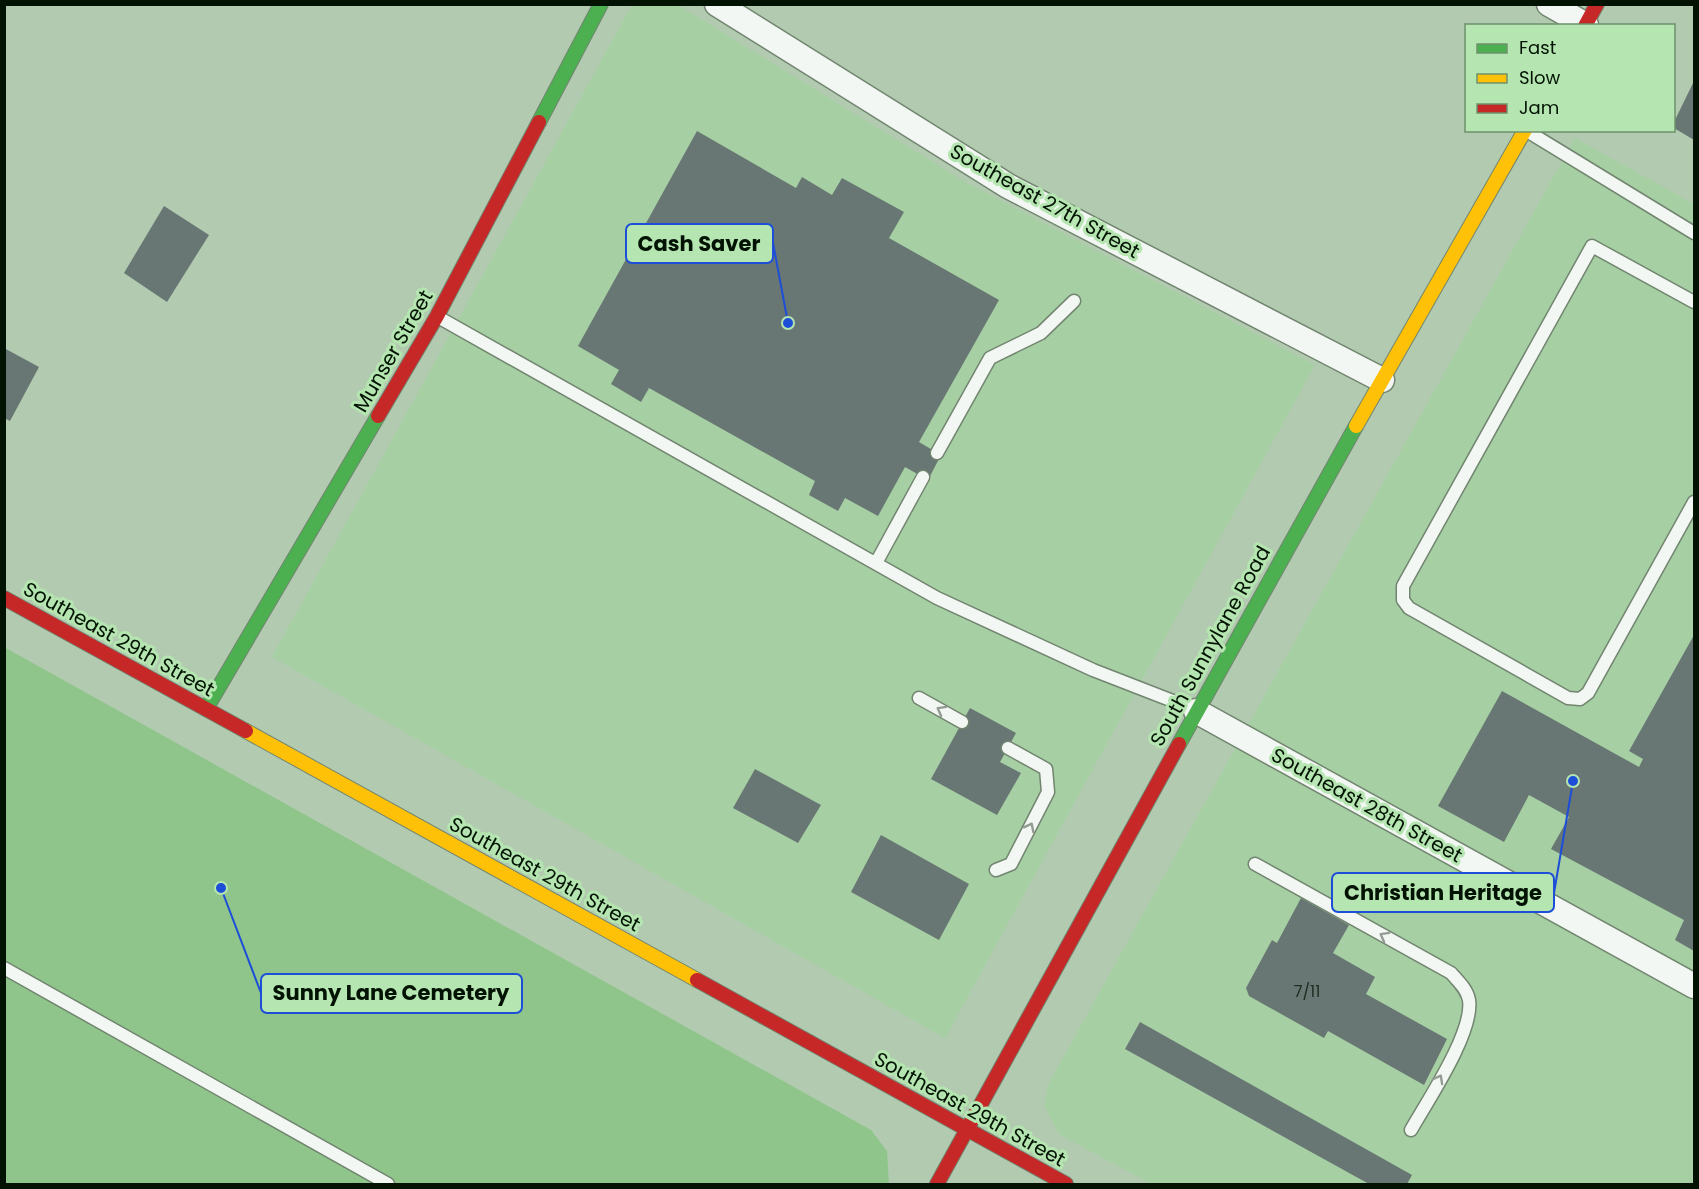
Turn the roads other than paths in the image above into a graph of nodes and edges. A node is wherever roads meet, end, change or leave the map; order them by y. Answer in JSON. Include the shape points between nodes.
{"nodes":[{"id":1,"x":601,"y":4,"type":"edge"},
{"id":2,"x":717,"y":4,"type":"edge"},
{"id":3,"x":1549,"y":4,"type":"edge"},
{"id":4,"x":1597,"y":4,"type":"edge"},
{"id":5,"x":1584,"y":24,"type":"edge"},
{"id":6,"x":1587,"y":24,"type":"edge"},
{"id":7,"x":1524,"y":132,"type":"edge"},
{"id":8,"x":1528,"y":132,"type":"edge"},
{"id":9,"x":1695,"y":233,"type":"edge"},
{"id":10,"x":1074,"y":301,"type":"dead end"},
{"id":11,"x":1695,"y":302,"type":"edge"},
{"id":12,"x":437,"y":316,"type":"junction"},
{"id":13,"x":1382,"y":380,"type":"junction"},
{"id":14,"x":937,"y":453,"type":"dead end"},
{"id":15,"x":923,"y":477,"type":"dead end"},
{"id":16,"x":1695,"y":502,"type":"edge"},
{"id":17,"x":876,"y":563,"type":"junction"},
{"id":18,"x":4,"y":598,"type":"edge"},
{"id":19,"x":919,"y":698,"type":"dead end"},
{"id":20,"x":206,"y":709,"type":"junction"},
{"id":21,"x":1196,"y":711,"type":"junction"},
{"id":22,"x":962,"y":723,"type":"dead end"},
{"id":23,"x":1008,"y":748,"type":"dead end"},
{"id":24,"x":1255,"y":864,"type":"dead end"},
{"id":25,"x":996,"y":870,"type":"dead end"},
{"id":26,"x":4,"y":968,"type":"edge"},
{"id":27,"x":1695,"y":986,"type":"edge"},
{"id":28,"x":967,"y":1130,"type":"junction"},
{"id":29,"x":1411,"y":1130,"type":"dead end"},
{"id":30,"x":388,"y":1185,"type":"edge"},
{"id":31,"x":937,"y":1185,"type":"edge"},
{"id":32,"x":1066,"y":1185,"type":"edge"}],
"edges":[{"from":1,"to":12,"type":"main road","name":"Munser Street"},
{"from":2,"to":13,"type":"street","name":"Southeast 27th Street","via":[[1008,186]]},
{"from":3,"to":5,"type":"street"},
{"from":4,"to":6,"type":"main road"},
{"from":7,"to":13,"type":"main road","name":"South Sunnylane Road"},
{"from":8,"to":9,"type":"lane"},
{"from":10,"to":14,"type":"lane","via":[[1041,333],[990,358]]},
{"from":11,"to":16,"type":"lane","via":[[1592,246],[1403,586],[1403,600],[1409,608],[1568,698],[1580,699],[1588,693]]},
{"from":12,"to":17,"type":"lane"},
{"from":12,"to":20,"type":"main road","name":"Munser Street"},
{"from":13,"to":21,"type":"main road","name":"South Sunnylane Road"},
{"from":15,"to":17,"type":"lane"},
{"from":17,"to":21,"type":"lane","via":[[937,598],[1082,665]]},
{"from":18,"to":20,"type":"main road","name":"Southeast 29th Street"},
{"from":22,"to":19,"type":"lane","one_way":true},
{"from":20,"to":28,"type":"main road","name":"Southeast 29th Street"},
{"from":21,"to":27,"type":"street","name":"Southeast 28th Street"},
{"from":21,"to":28,"type":"main road","name":"South Sunnylane Road"},
{"from":25,"to":23,"type":"lane","one_way":true,"via":[[1011,864],[1048,792],[1046,769]]},
{"from":29,"to":24,"type":"lane","one_way":true,"via":[[1469,1021],[1469,998],[1462,986],[1451,973]]},
{"from":26,"to":30,"type":"lane"},
{"from":28,"to":31,"type":"main road","name":"South Sunnylane Road"},
{"from":28,"to":32,"type":"main road","name":"Southeast 29th Street"}]}
